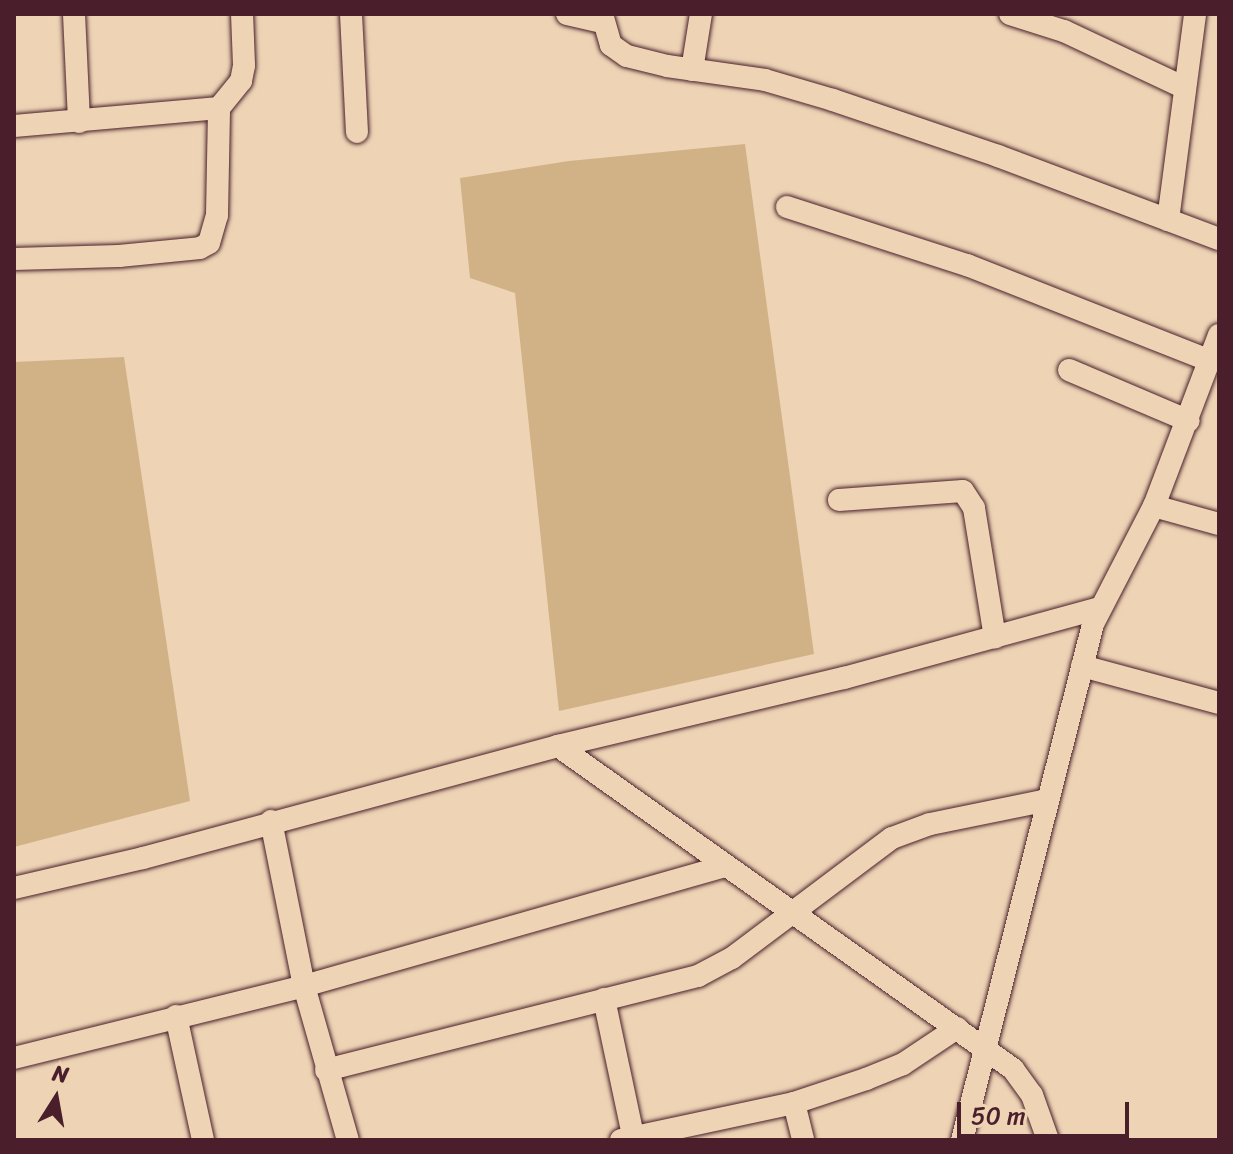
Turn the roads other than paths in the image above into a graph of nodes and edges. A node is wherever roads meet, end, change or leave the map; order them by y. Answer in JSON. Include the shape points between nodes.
{"nodes":[{"id":1,"x":74,"y":14,"type":"edge"},
{"id":2,"x":242,"y":14,"type":"edge"},
{"id":3,"x":351,"y":14,"type":"edge"},
{"id":4,"x":567,"y":14,"type":"edge"},
{"id":5,"x":701,"y":14,"type":"edge"},
{"id":6,"x":1010,"y":14,"type":"edge"},
{"id":7,"x":1195,"y":14,"type":"edge"},
{"id":8,"x":602,"y":18,"type":"edge"},
{"id":9,"x":692,"y":70,"type":"junction"},
{"id":10,"x":1183,"y":87,"type":"junction"},
{"id":11,"x":219,"y":108,"type":"junction"},
{"id":12,"x":79,"y":122,"type":"junction"},
{"id":13,"x":14,"y":126,"type":"edge"},
{"id":14,"x":357,"y":132,"type":"dead end"},
{"id":15,"x":787,"y":207,"type":"dead end"},
{"id":16,"x":1168,"y":220,"type":"junction"},
{"id":17,"x":1219,"y":239,"type":"edge"},
{"id":18,"x":14,"y":259,"type":"edge"},
{"id":19,"x":1219,"y":335,"type":"edge"},
{"id":20,"x":1208,"y":360,"type":"junction"},
{"id":21,"x":1069,"y":370,"type":"dead end"},
{"id":22,"x":1189,"y":421,"type":"junction"},
{"id":23,"x":839,"y":500,"type":"dead end"},
{"id":24,"x":1154,"y":506,"type":"junction"},
{"id":25,"x":1219,"y":524,"type":"edge"},
{"id":26,"x":1100,"y":608,"type":"junction"},
{"id":27,"x":995,"y":637,"type":"junction"},
{"id":28,"x":1082,"y":666,"type":"junction"},
{"id":29,"x":1219,"y":703,"type":"edge"},
{"id":30,"x":558,"y":746,"type":"junction"},
{"id":31,"x":1048,"y":800,"type":"junction"},
{"id":32,"x":271,"y":821,"type":"junction"},
{"id":33,"x":726,"y":866,"type":"junction"},
{"id":34,"x":14,"y":888,"type":"edge"},
{"id":35,"x":789,"y":912,"type":"junction"},
{"id":36,"x":304,"y":986,"type":"junction"},
{"id":37,"x":604,"y":999,"type":"junction"},
{"id":38,"x":176,"y":1016,"type":"junction"},
{"id":39,"x":957,"y":1028,"type":"junction"},
{"id":40,"x":14,"y":1058,"type":"edge"},
{"id":41,"x":999,"y":1060,"type":"junction"},
{"id":42,"x":326,"y":1070,"type":"junction"},
{"id":43,"x":794,"y":1103,"type":"junction"},
{"id":44,"x":627,"y":1138,"type":"edge"},
{"id":45,"x":203,"y":1140,"type":"edge"},
{"id":46,"x":348,"y":1140,"type":"edge"},
{"id":47,"x":803,"y":1140,"type":"edge"},
{"id":48,"x":962,"y":1140,"type":"edge"},
{"id":49,"x":1048,"y":1140,"type":"edge"}],
"edges":[{"from":1,"to":12,"type":"street"},
{"from":2,"to":11,"type":"street","via":[[241,81]]},
{"from":3,"to":14,"type":"street"},
{"from":4,"to":8,"type":"street"},
{"from":5,"to":9,"type":"street"},
{"from":6,"to":10,"type":"street","via":[[1064,31]]},
{"from":7,"to":10,"type":"street"},
{"from":8,"to":9,"type":"street","via":[[611,45],[627,56]]},
{"from":9,"to":16,"type":"street","via":[[765,80],[833,100]]},
{"from":10,"to":16,"type":"street"},
{"from":11,"to":12,"type":"street"},
{"from":11,"to":18,"type":"street","via":[[217,215],[209,243],[119,256]]},
{"from":12,"to":13,"type":"street"},
{"from":15,"to":20,"type":"street","via":[[967,265]]},
{"from":16,"to":17,"type":"street"},
{"from":19,"to":20,"type":"street"},
{"from":20,"to":22,"type":"street"},
{"from":21,"to":22,"type":"street"},
{"from":22,"to":24,"type":"street"},
{"from":23,"to":27,"type":"street","via":[[963,491],[974,508]]},
{"from":24,"to":25,"type":"street"},
{"from":24,"to":26,"type":"street"},
{"from":26,"to":27,"type":"street"},
{"from":26,"to":28,"type":"street"},
{"from":27,"to":30,"type":"street"},
{"from":28,"to":29,"type":"street"},
{"from":28,"to":31,"type":"street"},
{"from":30,"to":32,"type":"street"},
{"from":30,"to":33,"type":"street"},
{"from":31,"to":35,"type":"street","via":[[909,830]]},
{"from":31,"to":41,"type":"street"},
{"from":32,"to":34,"type":"street"},
{"from":32,"to":36,"type":"street"},
{"from":33,"to":35,"type":"street"},
{"from":33,"to":36,"type":"street"},
{"from":35,"to":37,"type":"street","via":[[716,968]]},
{"from":35,"to":39,"type":"street"},
{"from":36,"to":38,"type":"street"},
{"from":36,"to":42,"type":"street"},
{"from":37,"to":42,"type":"street"},
{"from":37,"to":44,"type":"street"},
{"from":38,"to":40,"type":"street"},
{"from":38,"to":45,"type":"street"},
{"from":39,"to":41,"type":"street"},
{"from":39,"to":43,"type":"street","via":[[887,1072]]},
{"from":41,"to":48,"type":"street"},
{"from":41,"to":49,"type":"street","via":[[1032,1095]]},
{"from":42,"to":46,"type":"street"},
{"from":43,"to":44,"type":"street"},
{"from":43,"to":47,"type":"street"}]}
